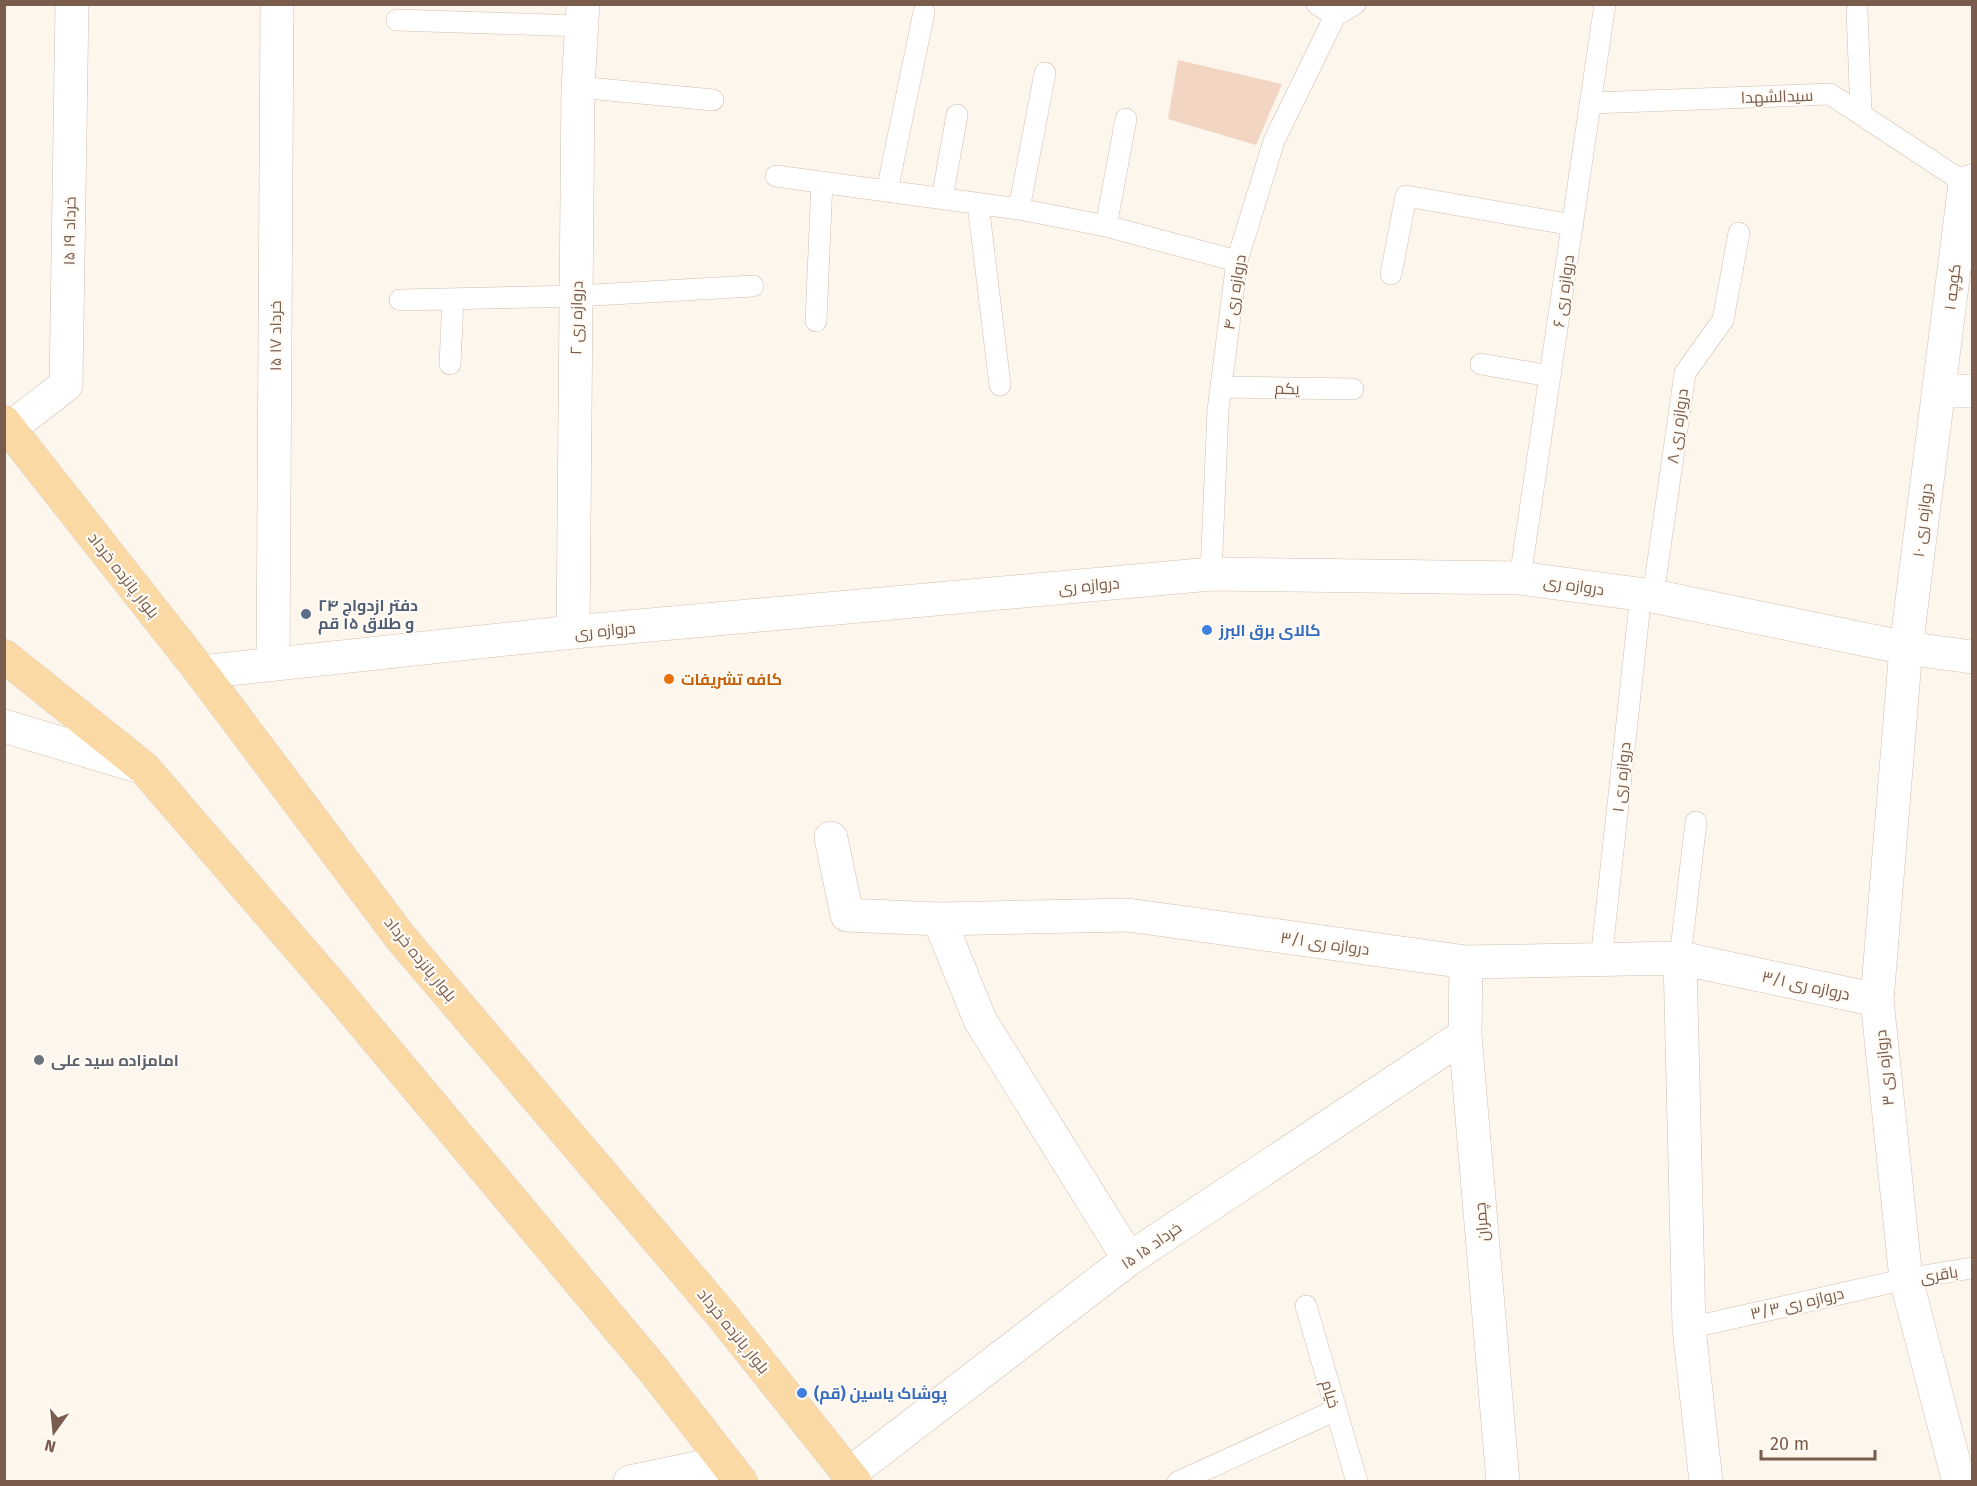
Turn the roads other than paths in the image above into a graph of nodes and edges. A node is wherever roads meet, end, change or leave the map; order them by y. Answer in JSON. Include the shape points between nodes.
{"nodes":[{"id":1,"x":1317,"y":4,"type":"edge"},
{"id":2,"x":1355,"y":4,"type":"edge"},
{"id":3,"x":1605,"y":4,"type":"edge"},
{"id":4,"x":72,"y":5,"type":"edge"},
{"id":5,"x":277,"y":6,"type":"edge"},
{"id":6,"x":1857,"y":11,"type":"dead end"},
{"id":7,"x":924,"y":12,"type":"dead end"},
{"id":8,"x":582,"y":15,"type":"edge"},
{"id":9,"x":1335,"y":16,"type":"junction"},
{"id":10,"x":397,"y":20,"type":"dead end"},
{"id":11,"x":1045,"y":73,"type":"dead end"},
{"id":12,"x":578,"y":87,"type":"junction"},
{"id":13,"x":713,"y":100,"type":"dead end"},
{"id":14,"x":1591,"y":103,"type":"junction"},
{"id":15,"x":1861,"y":112,"type":"junction"},
{"id":16,"x":957,"y":115,"type":"dead end"},
{"id":17,"x":1126,"y":119,"type":"dead end"},
{"id":18,"x":776,"y":176,"type":"dead end"},
{"id":19,"x":822,"y":182,"type":"junction"},
{"id":20,"x":1969,"y":182,"type":"edge"},
{"id":21,"x":887,"y":191,"type":"junction"},
{"id":22,"x":942,"y":199,"type":"junction"},
{"id":23,"x":978,"y":204,"type":"junction"},
{"id":24,"x":1019,"y":209,"type":"junction"},
{"id":25,"x":1573,"y":225,"type":"junction"},
{"id":26,"x":1106,"y":226,"type":"junction"},
{"id":27,"x":1739,"y":233,"type":"dead end"},
{"id":28,"x":1237,"y":261,"type":"junction"},
{"id":29,"x":1391,"y":274,"type":"dead end"},
{"id":30,"x":753,"y":286,"type":"dead end"},
{"id":31,"x":576,"y":296,"type":"junction"},
{"id":32,"x":400,"y":300,"type":"dead end"},
{"id":33,"x":453,"y":300,"type":"junction"},
{"id":34,"x":816,"y":321,"type":"dead end"},
{"id":35,"x":450,"y":364,"type":"dead end"},
{"id":36,"x":1481,"y":364,"type":"dead end"},
{"id":37,"x":1550,"y":376,"type":"junction"},
{"id":38,"x":1000,"y":385,"type":"dead end"},
{"id":39,"x":1221,"y":387,"type":"junction"},
{"id":40,"x":1353,"y":389,"type":"dead end"},
{"id":41,"x":1972,"y":391,"type":"edge"},
{"id":42,"x":1939,"y":392,"type":"junction"},
{"id":43,"x":7,"y":426,"type":"edge"},
{"id":44,"x":1211,"y":574,"type":"junction"},
{"id":45,"x":1520,"y":578,"type":"junction"},
{"id":46,"x":1647,"y":595,"type":"junction"},
{"id":47,"x":573,"y":632,"type":"junction"},
{"id":48,"x":1906,"y":648,"type":"junction"},
{"id":49,"x":4,"y":656,"type":"edge"},
{"id":50,"x":1972,"y":657,"type":"edge"},
{"id":51,"x":273,"y":664,"type":"junction"},
{"id":52,"x":201,"y":672,"type":"junction"},
{"id":53,"x":4,"y":726,"type":"edge"},
{"id":54,"x":144,"y":768,"type":"junction"},
{"id":55,"x":1696,"y":822,"type":"dead end"},
{"id":56,"x":831,"y":838,"type":"dead end"},
{"id":57,"x":939,"y":919,"type":"junction"},
{"id":58,"x":1680,"y":958,"type":"junction"},
{"id":59,"x":1601,"y":960,"type":"junction"},
{"id":60,"x":1466,"y":962,"type":"junction"},
{"id":61,"x":1877,"y":1000,"type":"junction"},
{"id":62,"x":1465,"y":1035,"type":"junction"},
{"id":63,"x":1129,"y":1259,"type":"junction"},
{"id":64,"x":1972,"y":1268,"type":"edge"},
{"id":65,"x":1906,"y":1279,"type":"junction"},
{"id":66,"x":1306,"y":1306,"type":"dead end"},
{"id":67,"x":1689,"y":1328,"type":"junction"},
{"id":68,"x":1336,"y":1410,"type":"junction"},
{"id":69,"x":733,"y":1472,"type":"edge"},
{"id":70,"x":852,"y":1478,"type":"edge"},
{"id":71,"x":630,"y":1482,"type":"edge"},
{"id":72,"x":1178,"y":1482,"type":"edge"},
{"id":73,"x":1357,"y":1482,"type":"edge"},
{"id":74,"x":1503,"y":1482,"type":"edge"},
{"id":75,"x":1706,"y":1482,"type":"edge"},
{"id":76,"x":1959,"y":1482,"type":"edge"}],
"edges":[{"from":1,"to":9,"type":"lane"},
{"from":2,"to":9,"type":"lane"},
{"from":3,"to":14,"type":"lane","name":"دروازه ری ۶"},
{"from":4,"to":43,"type":"street","name":"۱۵ خرداد ۱۹","via":[[66,385]]},
{"from":5,"to":51,"type":"street","name":"۱۵ خرداد ۱۷"},
{"from":6,"to":15,"type":"lane"},
{"from":7,"to":21,"type":"lane"},
{"from":8,"to":10,"type":"lane"},
{"from":8,"to":12,"type":"street","name":"دروازه ری ۲"},
{"from":9,"to":28,"type":"lane","name":"دروازه ری ۴","via":[[1274,141]]},
{"from":11,"to":24,"type":"lane"},
{"from":12,"to":13,"type":"lane"},
{"from":12,"to":31,"type":"street","name":"دروازه ری ۲"},
{"from":14,"to":15,"type":"lane","name":"سیدالشهدا","via":[[1830,94]]},
{"from":14,"to":25,"type":"lane","name":"دروازه ری ۶"},
{"from":15,"to":20,"type":"lane","name":"سیدالشهدا"},
{"from":16,"to":22,"type":"lane"},
{"from":17,"to":26,"type":"lane"},
{"from":18,"to":19,"type":"lane"},
{"from":19,"to":21,"type":"lane"},
{"from":19,"to":34,"type":"lane"},
{"from":20,"to":42,"type":"street","name":"کوچه ۱"},
{"from":21,"to":22,"type":"lane"},
{"from":22,"to":23,"type":"lane"},
{"from":23,"to":24,"type":"lane"},
{"from":23,"to":38,"type":"lane"},
{"from":24,"to":26,"type":"lane"},
{"from":25,"to":29,"type":"lane","via":[[1406,196]]},
{"from":25,"to":37,"type":"lane","name":"دروازه ری ۶"},
{"from":26,"to":28,"type":"lane"},
{"from":27,"to":46,"type":"lane","name":"دروازه ری ۸","via":[[1723,320],[1685,373]]},
{"from":28,"to":39,"type":"lane","name":"دروازه ری ۴"},
{"from":30,"to":31,"type":"lane"},
{"from":31,"to":33,"type":"lane"},
{"from":31,"to":47,"type":"street","name":"دروازه ری ۲"},
{"from":32,"to":33,"type":"lane"},
{"from":33,"to":35,"type":"lane"},
{"from":36,"to":37,"type":"lane"},
{"from":37,"to":45,"type":"lane","name":"دروازه ری ۶"},
{"from":39,"to":40,"type":"lane","name":"یکم"},
{"from":39,"to":44,"type":"lane","name":"دروازه ری ۴"},
{"from":41,"to":42,"type":"street"},
{"from":42,"to":48,"type":"street","name":"دروازه ری ۱۰"},
{"from":43,"to":52,"type":"main road","name":"بلوار پانزده خرداد"},
{"from":44,"to":45,"type":"street","name":"دروازه ری"},
{"from":44,"to":47,"type":"street","name":"دروازه ری"},
{"from":45,"to":46,"type":"street","name":"دروازه ری"},
{"from":46,"to":48,"type":"street","name":"دروازه ری"},
{"from":46,"to":59,"type":"lane","name":"دروازه ری ۱"},
{"from":47,"to":51,"type":"street","name":"دروازه ری"},
{"from":48,"to":50,"type":"street","name":"دروازه ری"},
{"from":48,"to":61,"type":"street","name":"دروازه ری ۳"},
{"from":49,"to":54,"type":"main road"},
{"from":51,"to":52,"type":"street","name":"دروازه ری"},
{"from":52,"to":70,"type":"main road","name":"بلوار پانزده خرداد","via":[[402,938],[714,1305]]},
{"from":53,"to":54,"type":"street"},
{"from":54,"to":69,"type":"main road","via":[[346,1002],[652,1368]]},
{"from":55,"to":58,"type":"lane"},
{"from":56,"to":57,"type":"street","name":"دروازه ری ۳/۱","via":[[847,915]]},
{"from":57,"to":60,"type":"street","name":"دروازه ری ۳/۱","via":[[1128,915]]},
{"from":57,"to":63,"type":"street","via":[[980,1020]]},
{"from":58,"to":59,"type":"street","name":"دروازه ری ۳/۱"},
{"from":58,"to":61,"type":"street","name":"دروازه ری ۳/۱"},
{"from":58,"to":67,"type":"street"},
{"from":59,"to":60,"type":"street","name":"دروازه ری ۳/۱"},
{"from":60,"to":62,"type":"street","name":"چمران"},
{"from":61,"to":65,"type":"street","name":"دروازه ری ۳"},
{"from":62,"to":63,"type":"street","name":"۱۵ خرداد ۱۵"},
{"from":62,"to":74,"type":"street","name":"چمران"},
{"from":63,"to":70,"type":"street","name":"۱۵ خرداد ۱۵"},
{"from":64,"to":65,"type":"lane","name":"باقری"},
{"from":65,"to":67,"type":"lane","name":"دروازه ری ۳/۳"},
{"from":65,"to":76,"type":"street","name":"دروازه ری ۳"},
{"from":66,"to":68,"type":"lane","name":"خیام"},
{"from":67,"to":75,"type":"street"},
{"from":68,"to":72,"type":"lane"},
{"from":68,"to":73,"type":"lane","name":"خیام"},
{"from":69,"to":71,"type":"street"}]}
